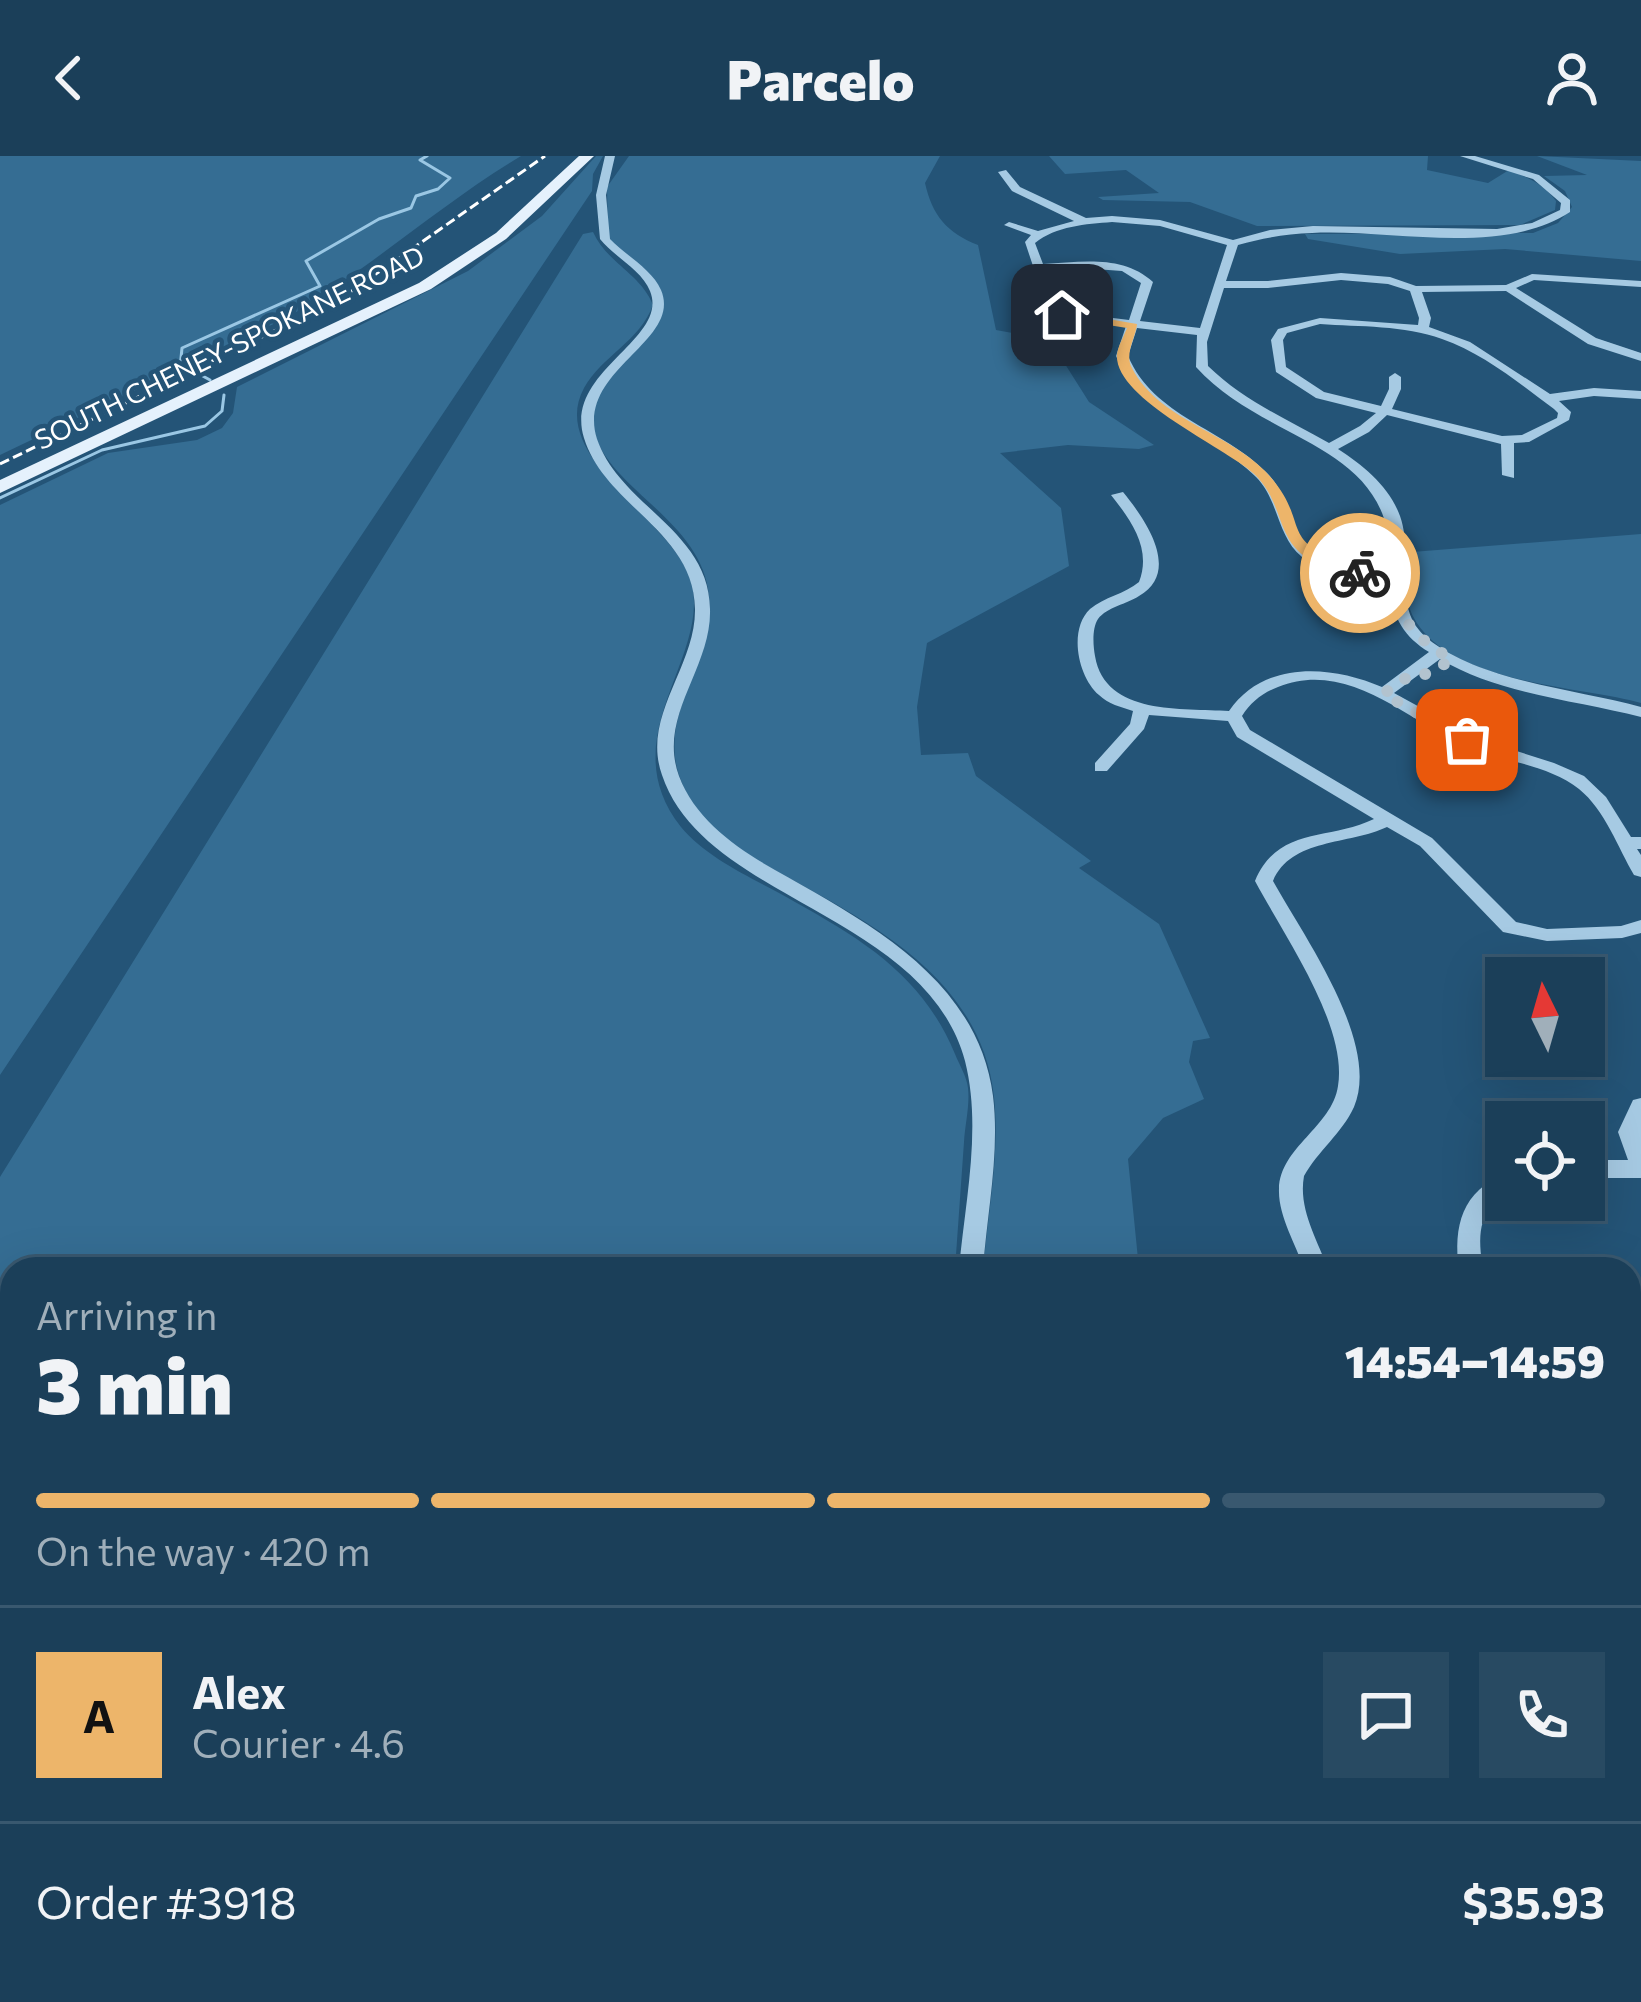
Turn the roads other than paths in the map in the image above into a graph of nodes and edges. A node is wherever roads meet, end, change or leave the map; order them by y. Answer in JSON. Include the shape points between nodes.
{"nodes":[{"id":1,"x":587,"y":156,"type":"edge"},
{"id":2,"x":610,"y":156,"type":"edge"},
{"id":3,"x":1465,"y":156,"type":"edge"},
{"id":4,"x":1003,"y":172,"type":"dead end"},
{"id":5,"x":1083,"y":221,"type":"junction"},
{"id":6,"x":1009,"y":225,"type":"dead end"},
{"id":7,"x":1038,"y":234,"type":"junction"},
{"id":8,"x":1232,"y":243,"type":"junction"},
{"id":9,"x":1039,"y":268,"type":"junction"},
{"id":10,"x":1218,"y":282,"type":"junction"},
{"id":11,"x":1641,"y":284,"type":"edge"},
{"id":12,"x":1508,"y":288,"type":"junction"},
{"id":13,"x":1415,"y":289,"type":"junction"},
{"id":14,"x":1133,"y":326,"type":"junction"},
{"id":15,"x":1423,"y":328,"type":"junction"},
{"id":16,"x":1202,"y":335,"type":"junction"},
{"id":17,"x":1641,"y":357,"type":"edge"},
{"id":18,"x":1395,"y":376,"type":"dead end"},
{"id":19,"x":1641,"y":395,"type":"edge"},
{"id":20,"x":1550,"y":398,"type":"junction"},
{"id":21,"x":1383,"y":412,"type":"junction"},
{"id":22,"x":1507,"y":440,"type":"junction"},
{"id":23,"x":1325,"y":445,"type":"junction"},
{"id":24,"x":1510,"y":475,"type":"dead end"},
{"id":25,"x":0,"y":487,"type":"edge"},
{"id":26,"x":1118,"y":495,"type":"dead end"},
{"id":27,"x":1397,"y":584,"type":"junction"},
{"id":28,"x":1446,"y":656,"type":"junction"},
{"id":29,"x":1383,"y":694,"type":"junction"},
{"id":30,"x":1142,"y":708,"type":"junction"},
{"id":31,"x":1641,"y":712,"type":"edge"},
{"id":32,"x":1234,"y":716,"type":"junction"},
{"id":33,"x":1101,"y":766,"type":"dead end"},
{"id":34,"x":1387,"y":820,"type":"junction"},
{"id":35,"x":1633,"y":843,"type":"edge"},
{"id":36,"x":1641,"y":871,"type":"edge"},
{"id":37,"x":1641,"y":926,"type":"edge"},
{"id":38,"x":1641,"y":1106,"type":"edge"},
{"id":39,"x":1641,"y":1168,"type":"edge"},
{"id":40,"x":1605,"y":1169,"type":"edge"},
{"id":41,"x":1485,"y":1195,"type":"edge"},
{"id":42,"x":972,"y":1257,"type":"edge"},
{"id":43,"x":1312,"y":1257,"type":"edge"},
{"id":44,"x":1469,"y":1257,"type":"edge"}],
"edges":[{"from":1,"to":25,"type":"main road","name":"SOUTH CHENEY-SPOKANE ROAD","via":[[501,236],[425,286]]},
{"from":2,"to":42,"type":"street","via":[[601,195],[605,239],[655,288],[659,306],[654,323],[592,389],[591,441],[685,552],[703,613],[665,739],[668,770],[683,803],[714,838],[892,948],[961,1029],[981,1090]]},
{"from":3,"to":8,"type":"street","via":[[1535,177],[1565,202],[1565,212],[1505,231],[1286,229]]},
{"from":4,"to":5,"type":"street","via":[[1012,187]]},
{"from":5,"to":7,"type":"street"},
{"from":5,"to":8,"type":"street","via":[[1159,220]]},
{"from":6,"to":7,"type":"street"},
{"from":7,"to":9,"type":"street","via":[[1030,242]]},
{"from":8,"to":10,"type":"street"},
{"from":9,"to":14,"type":"street","via":[[1052,309]]},
{"from":9,"to":14,"type":"street","via":[[1130,266],[1147,283]]},
{"from":10,"to":13,"type":"street","via":[[1276,287],[1369,274]]},
{"from":10,"to":16,"type":"street"},
{"from":11,"to":12,"type":"street","via":[[1532,277]]},
{"from":12,"to":13,"type":"street"},
{"from":12,"to":17,"type":"street","via":[[1592,341]]},
{"from":13,"to":15,"type":"street"},
{"from":14,"to":16,"type":"street"},
{"from":14,"to":27,"type":"street","via":[[1122,356],[1134,382],[1258,471],[1302,550],[1352,579]]},
{"from":15,"to":20,"type":"street","via":[[1475,345]]},
{"from":15,"to":21,"type":"street","via":[[1320,321],[1282,331],[1277,340],[1280,369],[1303,388]]},
{"from":16,"to":23,"type":"street","via":[[1202,367],[1221,388]]},
{"from":18,"to":21,"type":"street","via":[[1395,396]]},
{"from":19,"to":20,"type":"street"},
{"from":20,"to":22,"type":"street","via":[[1563,420]]},
{"from":21,"to":22,"type":"street"},
{"from":21,"to":23,"type":"street"},
{"from":22,"to":24,"type":"street"},
{"from":23,"to":27,"type":"street","via":[[1390,507],[1400,536]]},
{"from":26,"to":30,"type":"street","via":[[1145,533],[1151,574],[1096,613],[1087,664],[1102,695]]},
{"from":27,"to":28,"type":"street","via":[[1402,615]]},
{"from":28,"to":29,"type":"street","via":[[1429,674],[1412,674]]},
{"from":28,"to":31,"type":"street","via":[[1504,681]]},
{"from":29,"to":32,"type":"street","via":[[1343,678],[1291,673],[1244,698]]},
{"from":29,"to":35,"type":"street","via":[[1467,740],[1591,789]]},
{"from":30,"to":32,"type":"street"},
{"from":30,"to":33,"type":"street"},
{"from":32,"to":34,"type":"street","via":[[1244,733]]},
{"from":34,"to":37,"type":"street","via":[[1426,842],[1510,926],[1547,935]]},
{"from":34,"to":43,"type":"street","via":[[1281,850],[1264,881],[1328,1004],[1351,1069],[1336,1125],[1295,1168],[1290,1189]]},
{"from":35,"to":36,"type":"street"},
{"from":38,"to":39,"type":"street","via":[[1629,1132]]},
{"from":39,"to":40,"type":"street"},
{"from":41,"to":44,"type":"street","via":[[1470,1212]]}]}
